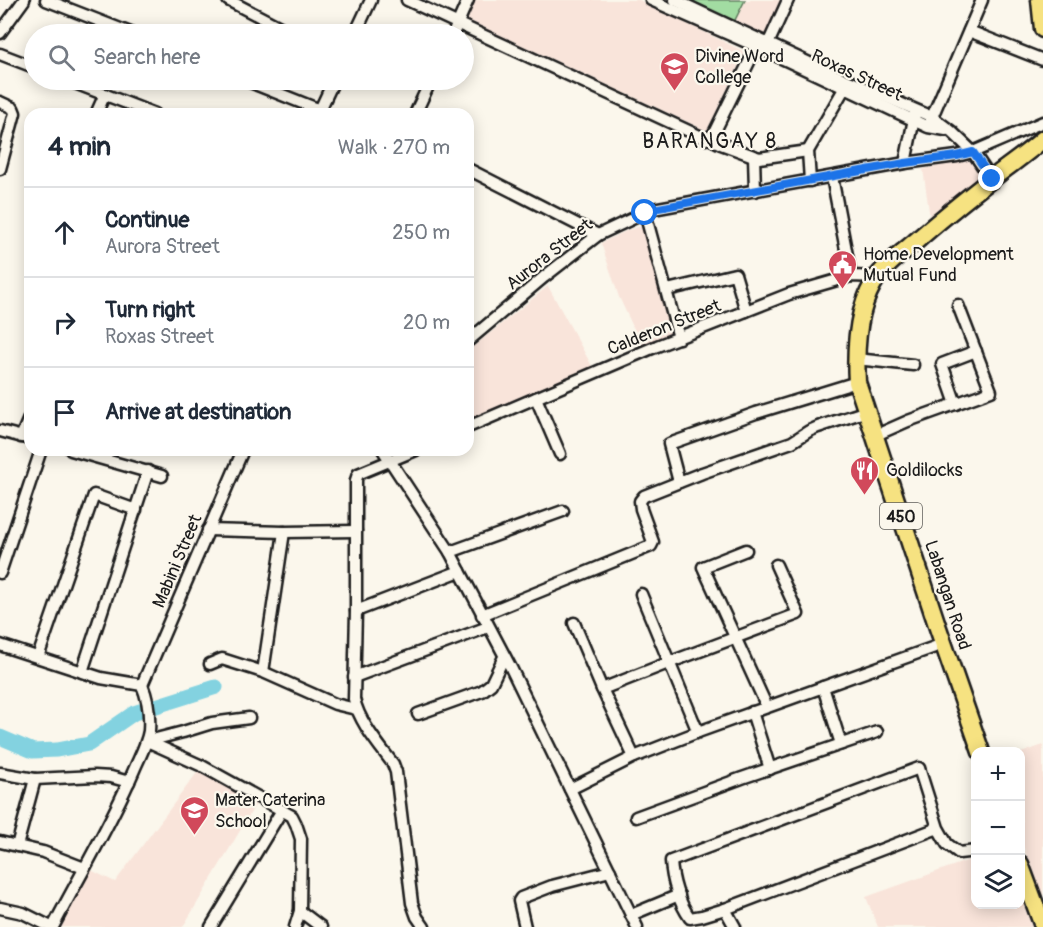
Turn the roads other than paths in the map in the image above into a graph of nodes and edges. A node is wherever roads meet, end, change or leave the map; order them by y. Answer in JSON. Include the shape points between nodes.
{"nodes":[{"id":1,"x":24,"y":0,"type":"edge"},
{"id":2,"x":46,"y":0,"type":"edge"},
{"id":3,"x":228,"y":0,"type":"edge"},
{"id":4,"x":371,"y":0,"type":"edge"},
{"id":5,"x":407,"y":0,"type":"edge"},
{"id":6,"x":468,"y":0,"type":"edge"},
{"id":7,"x":651,"y":0,"type":"edge"},
{"id":8,"x":675,"y":0,"type":"edge"},
{"id":9,"x":788,"y":0,"type":"edge"},
{"id":10,"x":982,"y":0,"type":"edge"},
{"id":11,"x":1040,"y":0,"type":"edge"},
{"id":12,"x":107,"y":24,"type":"edge"},
{"id":13,"x":274,"y":24,"type":"edge"},
{"id":14,"x":360,"y":24,"type":"edge"},
{"id":15,"x":458,"y":24,"type":"joint"},
{"id":16,"x":1043,"y":29,"type":"edge"},
{"id":17,"x":474,"y":31,"type":"edge"},
{"id":18,"x":969,"y":31,"type":"junction"},
{"id":19,"x":0,"y":33,"type":"edge"},
{"id":20,"x":765,"y":47,"type":"junction"},
{"id":21,"x":0,"y":54,"type":"edge"},
{"id":22,"x":1043,"y":60,"type":"edge"},
{"id":23,"x":24,"y":63,"type":"edge"},
{"id":24,"x":847,"y":84,"type":"junction"},
{"id":25,"x":94,"y":90,"type":"edge"},
{"id":26,"x":268,"y":90,"type":"edge"},
{"id":27,"x":329,"y":90,"type":"edge"},
{"id":28,"x":426,"y":90,"type":"edge"},
{"id":29,"x":105,"y":94,"type":"junction"},
{"id":30,"x":0,"y":102,"type":"edge"},
{"id":31,"x":99,"y":108,"type":"edge"},
{"id":32,"x":140,"y":108,"type":"edge"},
{"id":33,"x":310,"y":108,"type":"edge"},
{"id":34,"x":321,"y":108,"type":"edge"},
{"id":35,"x":418,"y":108,"type":"edge"},
{"id":36,"x":915,"y":116,"type":"junction"},
{"id":37,"x":929,"y":122,"type":"junction"},
{"id":38,"x":1043,"y":122,"type":"edge"},
{"id":39,"x":709,"y":138,"type":"junction"},
{"id":40,"x":1043,"y":139,"type":"edge"},
{"id":41,"x":807,"y":151,"type":"junction"},
{"id":42,"x":973,"y":152,"type":"junction"},
{"id":43,"x":754,"y":156,"type":"junction"},
{"id":44,"x":905,"y":163,"type":"junction"},
{"id":45,"x":0,"y":169,"type":"edge"},
{"id":46,"x":474,"y":172,"type":"edge"},
{"id":47,"x":832,"y":177,"type":"junction"},
{"id":48,"x":992,"y":179,"type":"junction"},
{"id":49,"x":810,"y":181,"type":"junction"},
{"id":50,"x":755,"y":191,"type":"junction"},
{"id":51,"x":645,"y":213,"type":"junction"},
{"id":52,"x":598,"y":235,"type":"junction"},
{"id":53,"x":851,"y":276,"type":"junction"},
{"id":54,"x":878,"y":277,"type":"junction"},
{"id":55,"x":667,"y":290,"type":"junction"},
{"id":56,"x":958,"y":305,"type":"dead end"},
{"id":57,"x":746,"y":311,"type":"junction"},
{"id":58,"x":474,"y":336,"type":"edge"},
{"id":59,"x":679,"y":338,"type":"junction"},
{"id":60,"x":976,"y":351,"type":"junction"},
{"id":61,"x":855,"y":359,"type":"junction"},
{"id":62,"x":913,"y":365,"type":"dead end"},
{"id":63,"x":857,"y":382,"type":"junction"},
{"id":64,"x":536,"y":398,"type":"junction"},
{"id":65,"x":956,"y":404,"type":"junction"},
{"id":66,"x":867,"y":411,"type":"junction"},
{"id":67,"x":474,"y":424,"type":"edge"},
{"id":68,"x":0,"y":431,"type":"edge"},
{"id":69,"x":874,"y":436,"type":"junction"},
{"id":70,"x":24,"y":438,"type":"edge"},
{"id":71,"x":560,"y":454,"type":"dead end"},
{"id":72,"x":39,"y":456,"type":"edge"},
{"id":73,"x":93,"y":456,"type":"edge"},
{"id":74,"x":240,"y":456,"type":"edge"},
{"id":75,"x":387,"y":456,"type":"edge"},
{"id":76,"x":402,"y":456,"type":"edge"},
{"id":77,"x":391,"y":461,"type":"junction"},
{"id":78,"x":148,"y":471,"type":"junction"},
{"id":79,"x":162,"y":476,"type":"dead end"},
{"id":80,"x":679,"y":482,"type":"junction"},
{"id":81,"x":136,"y":510,"type":"junction"},
{"id":82,"x":562,"y":511,"type":"dead end"},
{"id":83,"x":208,"y":530,"type":"junction"},
{"id":84,"x":356,"y":531,"type":"junction"},
{"id":85,"x":284,"y":532,"type":"junction"},
{"id":86,"x":746,"y":550,"type":"dead end"},
{"id":87,"x":450,"y":552,"type":"junction"},
{"id":88,"x":776,"y":565,"type":"dead end"},
{"id":89,"x":460,"y":571,"type":"junction"},
{"id":90,"x":0,"y":573,"type":"edge"},
{"id":91,"x":641,"y":594,"type":"dead end"},
{"id":92,"x":356,"y":611,"type":"junction"},
{"id":93,"x":482,"y":615,"type":"junction"},
{"id":94,"x":574,"y":623,"type":"dead end"},
{"id":95,"x":488,"y":627,"type":"junction"},
{"id":96,"x":735,"y":638,"type":"junction"},
{"id":97,"x":943,"y":644,"type":"junction"},
{"id":98,"x":0,"y":645,"type":"edge"},
{"id":99,"x":38,"y":657,"type":"junction"},
{"id":100,"x":504,"y":657,"type":"junction"},
{"id":101,"x":668,"y":663,"type":"junction"},
{"id":102,"x":210,"y":664,"type":"dead end"},
{"id":103,"x":82,"y":672,"type":"junction"},
{"id":104,"x":263,"y":672,"type":"junction"},
{"id":105,"x":354,"y":677,"type":"junction"},
{"id":106,"x":142,"y":686,"type":"junction"},
{"id":107,"x":823,"y":687,"type":"junction"},
{"id":108,"x":602,"y":689,"type":"junction"},
{"id":109,"x":767,"y":707,"type":"junction"},
{"id":110,"x":356,"y":709,"type":"junction"},
{"id":111,"x":752,"y":712,"type":"junction"},
{"id":112,"x":418,"y":714,"type":"dead end"},
{"id":113,"x":249,"y":718,"type":"dead end"},
{"id":114,"x":698,"y":732,"type":"junction"},
{"id":115,"x":877,"y":732,"type":"dead end"},
{"id":116,"x":149,"y":742,"type":"junction"},
{"id":117,"x":841,"y":744,"type":"junction"},
{"id":118,"x":979,"y":747,"type":"edge"},
{"id":119,"x":634,"y":757,"type":"junction"},
{"id":120,"x":770,"y":769,"type":"junction"},
{"id":121,"x":0,"y":773,"type":"edge"},
{"id":122,"x":35,"y":779,"type":"junction"},
{"id":123,"x":129,"y":782,"type":"junction"},
{"id":124,"x":570,"y":789,"type":"junction"},
{"id":125,"x":282,"y":810,"type":"junction"},
{"id":126,"x":636,"y":817,"type":"dead end"},
{"id":127,"x":938,"y":828,"type":"junction"},
{"id":128,"x":0,"y":842,"type":"edge"},
{"id":129,"x":17,"y":846,"type":"junction"},
{"id":130,"x":971,"y":852,"type":"edge"},
{"id":131,"x":84,"y":868,"type":"junction"},
{"id":132,"x":610,"y":871,"type":"junction"},
{"id":133,"x":1025,"y":877,"type":"edge"},
{"id":134,"x":679,"y":895,"type":"junction"},
{"id":135,"x":0,"y":908,"type":"edge"},
{"id":136,"x":725,"y":909,"type":"junction"},
{"id":137,"x":300,"y":911,"type":"junction"},
{"id":138,"x":631,"y":915,"type":"junction"},
{"id":139,"x":1043,"y":926,"type":"edge"},
{"id":140,"x":52,"y":927,"type":"edge"},
{"id":141,"x":211,"y":927,"type":"edge"},
{"id":142,"x":295,"y":927,"type":"edge"},
{"id":143,"x":321,"y":927,"type":"edge"},
{"id":144,"x":424,"y":927,"type":"edge"},
{"id":145,"x":525,"y":927,"type":"edge"},
{"id":146,"x":637,"y":927,"type":"edge"},
{"id":147,"x":735,"y":927,"type":"edge"}],
"edges":[{"from":1,"to":19,"type":"street"},
{"from":2,"to":12,"type":"street"},
{"from":3,"to":13,"type":"street"},
{"from":4,"to":14,"type":"street"},
{"from":5,"to":15,"type":"street"},
{"from":6,"to":15,"type":"street"},
{"from":7,"to":20,"type":"street","name":"Roxas Street"},
{"from":8,"to":20,"type":"street","name":"Roxas Street"},
{"from":9,"to":20,"type":"street"},
{"from":10,"to":18,"type":"street"},
{"from":11,"to":16,"type":"main road"},
{"from":17,"to":39,"type":"street"},
{"from":18,"to":22,"type":"street"},
{"from":18,"to":37,"type":"street"},
{"from":20,"to":24,"type":"street","name":"Roxas Street"},
{"from":20,"to":39,"type":"street","via":[[751,58]]},
{"from":21,"to":23,"type":"street"},
{"from":24,"to":36,"type":"street","name":"Roxas Street"},
{"from":24,"to":41,"type":"street"},
{"from":25,"to":29,"type":"street"},
{"from":26,"to":33,"type":"street"},
{"from":27,"to":34,"type":"street"},
{"from":28,"to":35,"type":"street"},
{"from":29,"to":31,"type":"street"},
{"from":29,"to":32,"type":"street"},
{"from":30,"to":45,"type":"street","via":[[15,113]]},
{"from":36,"to":37,"type":"street","name":"Roxas Street"},
{"from":36,"to":44,"type":"street"},
{"from":37,"to":42,"type":"street","name":"Roxas Street","via":[[951,131]]},
{"from":38,"to":42,"type":"street","name":"Aurora Street"},
{"from":39,"to":43,"type":"street"},
{"from":40,"to":48,"type":"main road","name":"Labangan Road","number":"450"},
{"from":41,"to":43,"type":"street"},
{"from":41,"to":49,"type":"street"},
{"from":42,"to":44,"type":"street","name":"Aurora Street"},
{"from":42,"to":48,"type":"street","name":"Roxas Street"},
{"from":43,"to":50,"type":"street"},
{"from":44,"to":47,"type":"street","name":"Aurora Street"},
{"from":46,"to":52,"type":"street"},
{"from":47,"to":49,"type":"street","name":"Aurora Street"},
{"from":47,"to":53,"type":"street"},
{"from":48,"to":54,"type":"main road","name":"Labangan Road","number":"450","via":[[949,212]]},
{"from":49,"to":50,"type":"street","name":"Aurora Street"},
{"from":50,"to":51,"type":"street","name":"Aurora Street"},
{"from":51,"to":52,"type":"street","name":"Aurora Street"},
{"from":51,"to":55,"type":"street"},
{"from":52,"to":58,"type":"street","name":"Aurora Street"},
{"from":53,"to":54,"type":"street","name":"Calderon Street"},
{"from":53,"to":57,"type":"street","name":"Calderon Street"},
{"from":54,"to":61,"type":"main road","name":"Labangan Road","number":"450","via":[[863,309]]},
{"from":55,"to":57,"type":"street","via":[[735,274]]},
{"from":55,"to":59,"type":"street"},
{"from":56,"to":60,"type":"street"},
{"from":57,"to":59,"type":"street","name":"Calderon Street"},
{"from":59,"to":64,"type":"street","name":"Calderon Street"},
{"from":60,"to":65,"type":"street","via":[[942,364]]},
{"from":60,"to":65,"type":"street","via":[[991,392]]},
{"from":61,"to":62,"type":"street"},
{"from":61,"to":63,"type":"main road","name":"Labangan Road","number":"450"},
{"from":63,"to":66,"type":"main road","name":"Labangan Road","number":"450"},
{"from":63,"to":80,"type":"street","via":[[669,444]]},
{"from":64,"to":67,"type":"street","name":"Calderon Street"},
{"from":64,"to":71,"type":"street"},
{"from":65,"to":69,"type":"street"},
{"from":66,"to":69,"type":"main road","name":"Labangan Road","number":"450"},
{"from":66,"to":80,"type":"street"},
{"from":68,"to":70,"type":"street"},
{"from":69,"to":97,"type":"main road","name":"Labangan Road","number":"450"},
{"from":72,"to":90,"type":"street"},
{"from":73,"to":78,"type":"street"},
{"from":74,"to":83,"type":"street","name":"Mabini Street"},
{"from":75,"to":77,"type":"street"},
{"from":76,"to":77,"type":"street"},
{"from":77,"to":84,"type":"street","via":[[358,474]]},
{"from":77,"to":87,"type":"street"},
{"from":78,"to":79,"type":"street"},
{"from":78,"to":81,"type":"street"},
{"from":80,"to":93,"type":"street","via":[[640,501],[651,546]]},
{"from":81,"to":99,"type":"street","via":[[94,495]]},
{"from":81,"to":103,"type":"street"},
{"from":82,"to":87,"type":"street"},
{"from":83,"to":85,"type":"street"},
{"from":83,"to":106,"type":"street","name":"Mabini Street"},
{"from":84,"to":85,"type":"street"},
{"from":84,"to":92,"type":"street"},
{"from":85,"to":104,"type":"street"},
{"from":86,"to":96,"type":"street","via":[[703,567]]},
{"from":87,"to":89,"type":"street"},
{"from":88,"to":96,"type":"street","via":[[798,614]]},
{"from":89,"to":92,"type":"street"},
{"from":89,"to":93,"type":"street"},
{"from":91,"to":101,"type":"street"},
{"from":92,"to":105,"type":"street"},
{"from":93,"to":95,"type":"street"},
{"from":94,"to":108,"type":"street"},
{"from":95,"to":100,"type":"street"},
{"from":95,"to":105,"type":"street"},
{"from":96,"to":101,"type":"street"},
{"from":96,"to":109,"type":"street"},
{"from":97,"to":107,"type":"street"},
{"from":97,"to":118,"type":"main road","name":"Labangan Road","number":"450"},
{"from":98,"to":99,"type":"street"},
{"from":99,"to":103,"type":"street"},
{"from":100,"to":112,"type":"street","via":[[491,684],[482,691]]},
{"from":100,"to":124,"type":"street"},
{"from":101,"to":108,"type":"street"},
{"from":101,"to":114,"type":"street"},
{"from":102,"to":104,"type":"street","via":[[222,659]]},
{"from":103,"to":106,"type":"street"},
{"from":104,"to":110,"type":"street","via":[[335,704]]},
{"from":105,"to":110,"type":"street"},
{"from":106,"to":116,"type":"street","via":[[147,697]]},
{"from":107,"to":109,"type":"street"},
{"from":107,"to":117,"type":"street"},
{"from":108,"to":119,"type":"street"},
{"from":109,"to":111,"type":"street"},
{"from":110,"to":144,"type":"street","via":[[396,772],[412,903]]},
{"from":111,"to":114,"type":"street"},
{"from":111,"to":120,"type":"street"},
{"from":113,"to":116,"type":"street","via":[[212,723]]},
{"from":114,"to":119,"type":"street"},
{"from":115,"to":117,"type":"street"},
{"from":116,"to":123,"type":"street"},
{"from":116,"to":125,"type":"street"},
{"from":117,"to":120,"type":"street"},
{"from":119,"to":124,"type":"street"},
{"from":120,"to":126,"type":"street"},
{"from":121,"to":122,"type":"street"},
{"from":122,"to":123,"type":"street","via":[[95,776]]},
{"from":122,"to":129,"type":"street"},
{"from":123,"to":131,"type":"street"},
{"from":124,"to":132,"type":"street"},
{"from":125,"to":137,"type":"street","via":[[297,824],[301,839]]},
{"from":125,"to":141,"type":"street"},
{"from":127,"to":130,"type":"street","via":[[947,844],[959,853]]},
{"from":127,"to":134,"type":"street","via":[[919,768],[671,861]]},
{"from":127,"to":136,"type":"street"},
{"from":128,"to":129,"type":"street"},
{"from":129,"to":131,"type":"street"},
{"from":131,"to":140,"type":"street"},
{"from":132,"to":138,"type":"street"},
{"from":132,"to":145,"type":"street","via":[[521,898]]},
{"from":133,"to":139,"type":"main road"},
{"from":134,"to":136,"type":"street","via":[[690,918]]},
{"from":134,"to":138,"type":"street"},
{"from":135,"to":140,"type":"street"},
{"from":136,"to":147,"type":"street"},
{"from":137,"to":142,"type":"street"},
{"from":137,"to":143,"type":"street"},
{"from":138,"to":146,"type":"street"}]}
